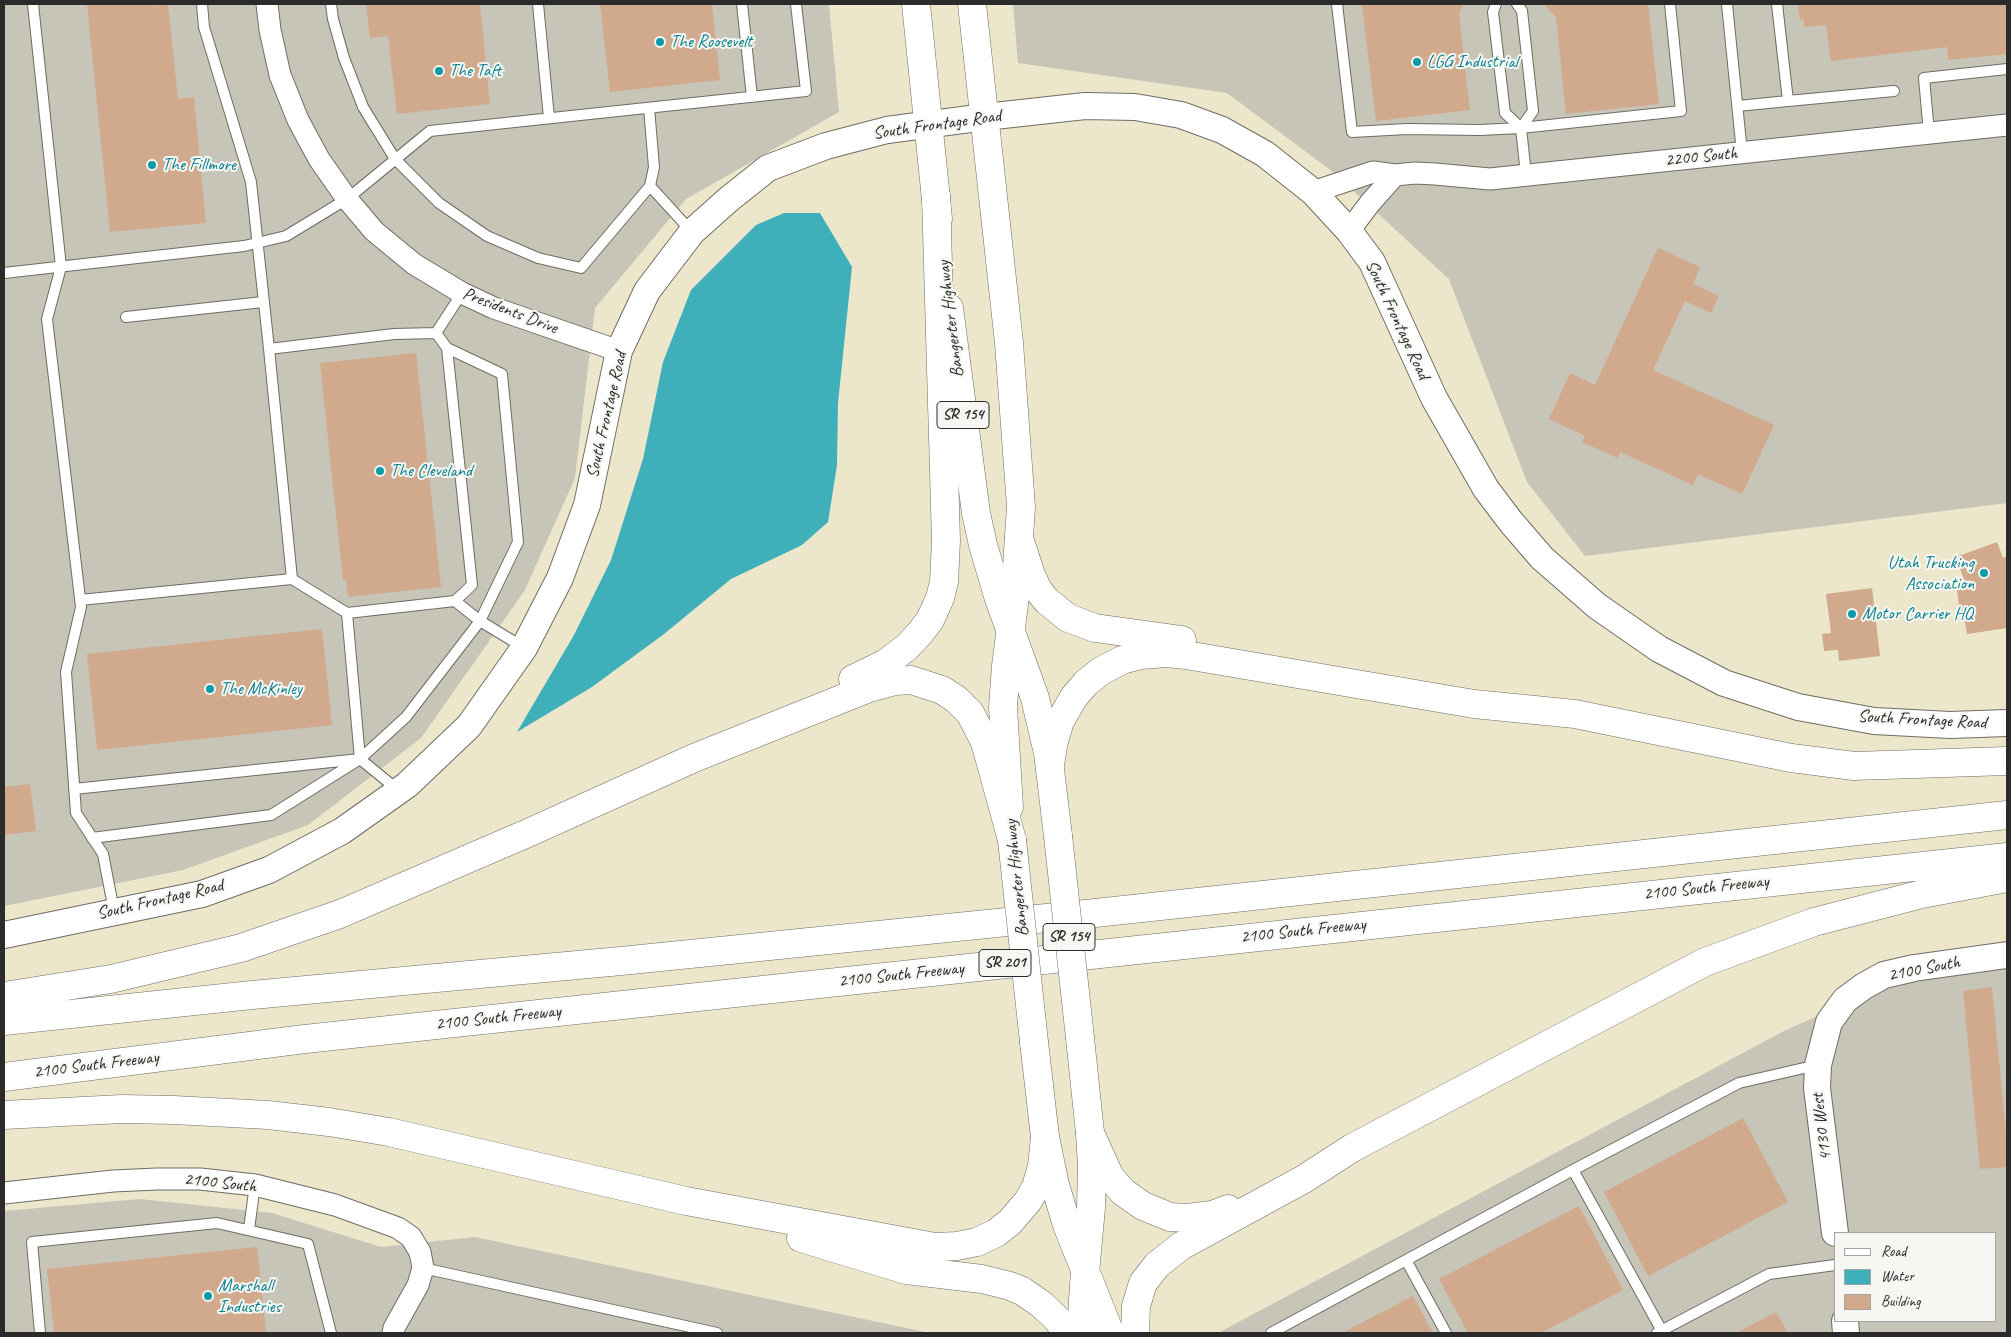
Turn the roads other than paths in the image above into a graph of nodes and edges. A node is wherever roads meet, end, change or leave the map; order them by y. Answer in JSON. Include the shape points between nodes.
{"nodes":[{"id":1,"x":32,"y":4,"type":"edge"},
{"id":2,"x":202,"y":4,"type":"edge"},
{"id":3,"x":267,"y":4,"type":"edge"},
{"id":4,"x":331,"y":4,"type":"edge"},
{"id":5,"x":538,"y":4,"type":"edge"},
{"id":6,"x":742,"y":4,"type":"edge"},
{"id":7,"x":796,"y":4,"type":"edge"},
{"id":8,"x":916,"y":4,"type":"edge"},
{"id":9,"x":972,"y":4,"type":"edge"},
{"id":10,"x":1337,"y":4,"type":"edge"},
{"id":11,"x":1496,"y":4,"type":"edge"},
{"id":12,"x":1517,"y":4,"type":"edge"},
{"id":13,"x":1670,"y":4,"type":"edge"},
{"id":14,"x":1726,"y":4,"type":"edge"},
{"id":15,"x":1777,"y":4,"type":"edge"},
{"id":16,"x":2007,"y":69,"type":"edge"},
{"id":17,"x":1894,"y":91,"type":"dead end"},
{"id":18,"x":752,"y":97,"type":"junction"},
{"id":19,"x":1788,"y":101,"type":"junction"},
{"id":20,"x":1738,"y":106,"type":"junction"},
{"id":21,"x":649,"y":108,"type":"junction"},
{"id":22,"x":985,"y":117,"type":"junction"},
{"id":23,"x":549,"y":118,"type":"junction"},
{"id":24,"x":928,"y":123,"type":"junction"},
{"id":25,"x":2007,"y":125,"type":"edge"},
{"id":26,"x":1521,"y":128,"type":"junction"},
{"id":27,"x":1929,"y":133,"type":"junction"},
{"id":28,"x":1742,"y":153,"type":"junction"},
{"id":29,"x":394,"y":159,"type":"junction"},
{"id":30,"x":1526,"y":175,"type":"junction"},
{"id":31,"x":1396,"y":176,"type":"junction"},
{"id":32,"x":650,"y":186,"type":"junction"},
{"id":33,"x":1313,"y":192,"type":"junction"},
{"id":34,"x":936,"y":196,"type":"junction"},
{"id":35,"x":347,"y":199,"type":"junction"},
{"id":36,"x":1349,"y":231,"type":"junction"},
{"id":37,"x":692,"y":232,"type":"junction"},
{"id":38,"x":256,"y":243,"type":"junction"},
{"id":39,"x":61,"y":267,"type":"junction"},
{"id":40,"x":4,"y":273,"type":"edge"},
{"id":41,"x":462,"y":293,"type":"junction"},
{"id":42,"x":263,"y":302,"type":"junction"},
{"id":43,"x":126,"y":317,"type":"dead end"},
{"id":44,"x":436,"y":333,"type":"junction"},
{"id":45,"x":447,"y":348,"type":"junction"},
{"id":46,"x":269,"y":349,"type":"junction"},
{"id":47,"x":619,"y":352,"type":"junction"},
{"id":48,"x":1019,"y":538,"type":"junction"},
{"id":49,"x":292,"y":579,"type":"junction"},
{"id":50,"x":80,"y":600,"type":"junction"},
{"id":51,"x":455,"y":601,"type":"junction"},
{"id":52,"x":347,"y":613,"type":"junction"},
{"id":53,"x":480,"y":621,"type":"junction"},
{"id":54,"x":1011,"y":629,"type":"junction"},
{"id":55,"x":524,"y":648,"type":"junction"},
{"id":56,"x":1474,"y":704,"type":"junction"},
{"id":57,"x":2007,"y":723,"type":"edge"},
{"id":58,"x":694,"y":758,"type":"junction"},
{"id":59,"x":360,"y":759,"type":"junction"},
{"id":60,"x":2007,"y":761,"type":"edge"},
{"id":61,"x":1050,"y":764,"type":"junction"},
{"id":62,"x":74,"y":789,"type":"junction"},
{"id":63,"x":399,"y":791,"type":"junction"},
{"id":64,"x":2007,"y":815,"type":"edge"},
{"id":65,"x":92,"y":838,"type":"junction"},
{"id":66,"x":1012,"y":840,"type":"junction"},
{"id":67,"x":2007,"y":857,"type":"edge"},
{"id":68,"x":2007,"y":878,"type":"edge"},
{"id":69,"x":114,"y":912,"type":"junction"},
{"id":70,"x":4,"y":934,"type":"edge"},
{"id":71,"x":2007,"y":955,"type":"edge"},
{"id":72,"x":4,"y":996,"type":"edge"},
{"id":73,"x":4,"y":1021,"type":"edge"},
{"id":74,"x":1829,"y":1022,"type":"joint"},
{"id":75,"x":1818,"y":1065,"type":"junction"},
{"id":76,"x":4,"y":1077,"type":"edge"},
{"id":77,"x":4,"y":1115,"type":"edge"},
{"id":78,"x":1090,"y":1133,"type":"junction"},
{"id":79,"x":1045,"y":1137,"type":"junction"},
{"id":80,"x":1352,"y":1148,"type":"junction"},
{"id":81,"x":1573,"y":1170,"type":"junction"},
{"id":82,"x":255,"y":1185,"type":"junction"},
{"id":83,"x":4,"y":1193,"type":"edge"},
{"id":84,"x":686,"y":1201,"type":"junction"},
{"id":85,"x":249,"y":1229,"type":"junction"},
{"id":86,"x":1835,"y":1232,"type":"edge"},
{"id":87,"x":422,"y":1260,"type":"junction"},
{"id":88,"x":1406,"y":1260,"type":"junction"},
{"id":89,"x":1834,"y":1265,"type":"edge"},
{"id":90,"x":1085,"y":1270,"type":"junction"},
{"id":91,"x":1660,"y":1332,"type":"edge"},
{"id":92,"x":40,"y":1333,"type":"edge"},
{"id":93,"x":331,"y":1333,"type":"edge"},
{"id":94,"x":393,"y":1333,"type":"edge"},
{"id":95,"x":717,"y":1333,"type":"edge"},
{"id":96,"x":1067,"y":1333,"type":"edge"},
{"id":97,"x":1081,"y":1333,"type":"edge"},
{"id":98,"x":1110,"y":1333,"type":"edge"},
{"id":99,"x":1136,"y":1333,"type":"edge"},
{"id":100,"x":1271,"y":1333,"type":"edge"},
{"id":101,"x":1446,"y":1333,"type":"edge"}],
"edges":[{"from":1,"to":39,"type":"lane"},
{"from":2,"to":38,"type":"lane","via":[[204,27],[251,182]]},
{"from":3,"to":35,"type":"street","name":"Presidents Drive","via":[[280,75],[298,120],[319,159]]},
{"from":4,"to":29,"type":"lane","via":[[344,58],[363,107]]},
{"from":5,"to":23,"type":"lane"},
{"from":6,"to":18,"type":"lane"},
{"from":7,"to":18,"type":"lane","via":[[806,91]]},
{"from":8,"to":24,"type":"highway","name":"Bangerter Highway","number":"SR 154"},
{"from":9,"to":22,"type":"highway","name":"Bangerter Highway","number":"SR 154"},
{"from":10,"to":26,"type":"lane","via":[[1352,132]]},
{"from":11,"to":26,"type":"lane","via":[[1493,12],[1505,114]]},
{"from":12,"to":26,"type":"lane","via":[[1522,11],[1533,111]]},
{"from":13,"to":26,"type":"lane","via":[[1681,111]]},
{"from":14,"to":20,"type":"lane"},
{"from":15,"to":19,"type":"lane"},
{"from":16,"to":27,"type":"lane","via":[[1924,78]]},
{"from":17,"to":19,"type":"lane"},
{"from":18,"to":21,"type":"lane"},
{"from":19,"to":20,"type":"lane"},
{"from":20,"to":28,"type":"lane"},
{"from":21,"to":23,"type":"lane"},
{"from":21,"to":32,"type":"lane","via":[[654,167]]},
{"from":22,"to":24,"type":"street","name":"South Frontage Road"},
{"from":22,"to":33,"type":"street","name":"South Frontage Road","via":[[1085,106],[1136,107],[1181,115],[1222,130],[1265,154]]},
{"from":22,"to":48,"type":"highway","name":"Bangerter Highway","number":"SR 154","via":[[1014,394],[1021,507]]},
{"from":23,"to":29,"type":"lane","via":[[430,131]]},
{"from":24,"to":34,"type":"highway","name":"Bangerter Highway","number":"SR 154"},
{"from":24,"to":37,"type":"street","name":"South Frontage Road","via":[[826,146],[768,168]]},
{"from":25,"to":27,"type":"street","name":"2200 South"},
{"from":26,"to":30,"type":"lane"},
{"from":27,"to":28,"type":"street","name":"2200 South"},
{"from":28,"to":30,"type":"street","name":"2200 South"},
{"from":29,"to":32,"type":"lane","via":[[439,203],[487,236],[538,258],[581,268]]},
{"from":29,"to":35,"type":"lane"},
{"from":30,"to":31,"type":"street","name":"2200 South","via":[[1481,180],[1430,173]]},
{"from":31,"to":33,"type":"street","name":"2200 South","via":[[1373,172]]},
{"from":31,"to":36,"type":"street"},
{"from":32,"to":37,"type":"lane"},
{"from":33,"to":36,"type":"street","name":"South Frontage Road"},
{"from":34,"to":54,"type":"highway","name":"Bangerter Highway","number":"SR 154","via":[[971,482],[983,545]]},
{"from":34,"to":58,"type":"highway","via":[[946,541],[946,568],[940,598],[920,633],[886,663],[728,733]]},
{"from":35,"to":38,"type":"lane","via":[[286,236]]},
{"from":35,"to":41,"type":"street","name":"Presidents Drive","via":[[374,231],[414,264]]},
{"from":36,"to":57,"type":"street","name":"South Frontage Road","via":[[1372,262],[1434,398],[1486,489],[1542,558],[1597,606],[1659,649],[1724,683],[1798,707],[1874,721],[1950,725]]},
{"from":37,"to":47,"type":"street","name":"South Frontage Road","via":[[647,291]]},
{"from":38,"to":39,"type":"lane"},
{"from":38,"to":42,"type":"lane"},
{"from":39,"to":40,"type":"lane"},
{"from":39,"to":50,"type":"lane","via":[[47,319]]},
{"from":41,"to":44,"type":"lane"},
{"from":41,"to":47,"type":"street","name":"Presidents Drive","via":[[494,308]]},
{"from":42,"to":43,"type":"lane"},
{"from":42,"to":46,"type":"lane"},
{"from":44,"to":45,"type":"lane"},
{"from":44,"to":46,"type":"lane","via":[[394,334]]},
{"from":45,"to":51,"type":"lane","via":[[472,585]]},
{"from":45,"to":53,"type":"lane","via":[[502,374],[518,542]]},
{"from":46,"to":49,"type":"lane"},
{"from":47,"to":55,"type":"street","name":"South Frontage Road","via":[[587,505],[560,578]]},
{"from":48,"to":54,"type":"highway","name":"Bangerter Highway","number":"SR 154"},
{"from":48,"to":56,"type":"highway","via":[[1038,590],[1056,609],[1080,624],[1173,638]]},
{"from":49,"to":50,"type":"lane"},
{"from":49,"to":52,"type":"lane"},
{"from":50,"to":62,"type":"lane","via":[[66,672]]},
{"from":51,"to":52,"type":"lane"},
{"from":51,"to":53,"type":"lane"},
{"from":52,"to":59,"type":"lane"},
{"from":53,"to":55,"type":"lane"},
{"from":53,"to":59,"type":"lane","via":[[406,716]]},
{"from":54,"to":61,"type":"highway","name":"Bangerter Highway","number":"SR 154","via":[[1035,698]]},
{"from":54,"to":66,"type":"highway","name":"Bangerter Highway","number":"SR 154","via":[[1003,707]]},
{"from":55,"to":63,"type":"street","name":"South Frontage Road","via":[[468,726]]},
{"from":56,"to":60,"type":"highway","via":[[1575,714],[1791,758],[1854,766]]},
{"from":56,"to":61,"type":"highway","via":[[1186,655],[1147,654],[1114,664],[1082,687],[1060,721]]},
{"from":58,"to":66,"type":"highway","via":[[869,688],[895,681],[927,684],[956,699],[978,726]]},
{"from":58,"to":72,"type":"highway","via":[[340,914],[241,948],[111,979]]},
{"from":59,"to":62,"type":"lane"},
{"from":59,"to":63,"type":"lane"},
{"from":59,"to":65,"type":"lane","via":[[271,815]]},
{"from":61,"to":78,"type":"highway","name":"Bangerter Highway","number":"SR 154","bridge":true},
{"from":62,"to":65,"type":"lane","via":[[76,813]]},
{"from":63,"to":69,"type":"street","name":"South Frontage Road","via":[[342,831],[269,870],[202,894]]},
{"from":64,"to":73,"type":"highway","number":"SR 201","via":[[1086,914]]},
{"from":65,"to":69,"type":"lane","via":[[103,854]]},
{"from":66,"to":79,"type":"highway","name":"Bangerter Highway","number":"SR 154","bridge":true},
{"from":67,"to":76,"type":"highway","name":"2100 South Freeway","number":"SR 201","via":[[304,1039]]},
{"from":68,"to":80,"type":"highway","via":[[1922,894],[1814,922],[1705,962]]},
{"from":69,"to":70,"type":"street","name":"South Frontage Road"},
{"from":71,"to":74,"type":"street","name":"2100 South","via":[[1884,975],[1846,1000]]},
{"from":74,"to":75,"type":"street","name":"4130 West"},
{"from":75,"to":81,"type":"lane","via":[[1739,1083]]},
{"from":75,"to":86,"type":"street","name":"4130 West","via":[[1817,1088]]},
{"from":77,"to":84,"type":"highway","via":[[122,1109],[174,1110],[329,1122],[388,1132]]},
{"from":78,"to":80,"type":"highway","via":[[1105,1170],[1128,1196],[1162,1214],[1188,1218],[1220,1212]]},
{"from":78,"to":90,"type":"highway","name":"Bangerter Highway","number":"SR 154","via":[[1091,1200]]},
{"from":79,"to":84,"type":"highway","via":[[1041,1172],[1028,1201],[1002,1228],[967,1244],[924,1246]]},
{"from":79,"to":90,"type":"highway","name":"Bangerter Highway","number":"SR 154","via":[[1063,1211]]},
{"from":80,"to":99,"type":"highway","via":[[1304,1179],[1181,1246],[1156,1265],[1143,1283],[1136,1306]]},
{"from":81,"to":88,"type":"lane"},
{"from":81,"to":91,"type":"lane"},
{"from":82,"to":83,"type":"street","name":"2100 South","via":[[157,1178]]},
{"from":82,"to":85,"type":"lane"},
{"from":82,"to":87,"type":"street","name":"2100 South","via":[[335,1205],[398,1228],[410,1237]]},
{"from":84,"to":96,"type":"highway","via":[[906,1270],[982,1279],[1010,1286],[1041,1304]]},
{"from":85,"to":92,"type":"lane","via":[[217,1223],[32,1242]]},
{"from":85,"to":93,"type":"lane","via":[[308,1244]]},
{"from":87,"to":94,"type":"street","via":[[418,1285]]},
{"from":87,"to":95,"type":"lane"},
{"from":88,"to":100,"type":"lane"},
{"from":88,"to":101,"type":"lane"},
{"from":89,"to":91,"type":"lane","via":[[1769,1274]]},
{"from":90,"to":97,"type":"highway","name":"Bangerter Highway","number":"SR 154"},
{"from":90,"to":98,"type":"highway","name":"Bangerter Highway","number":"SR 154"}]}
